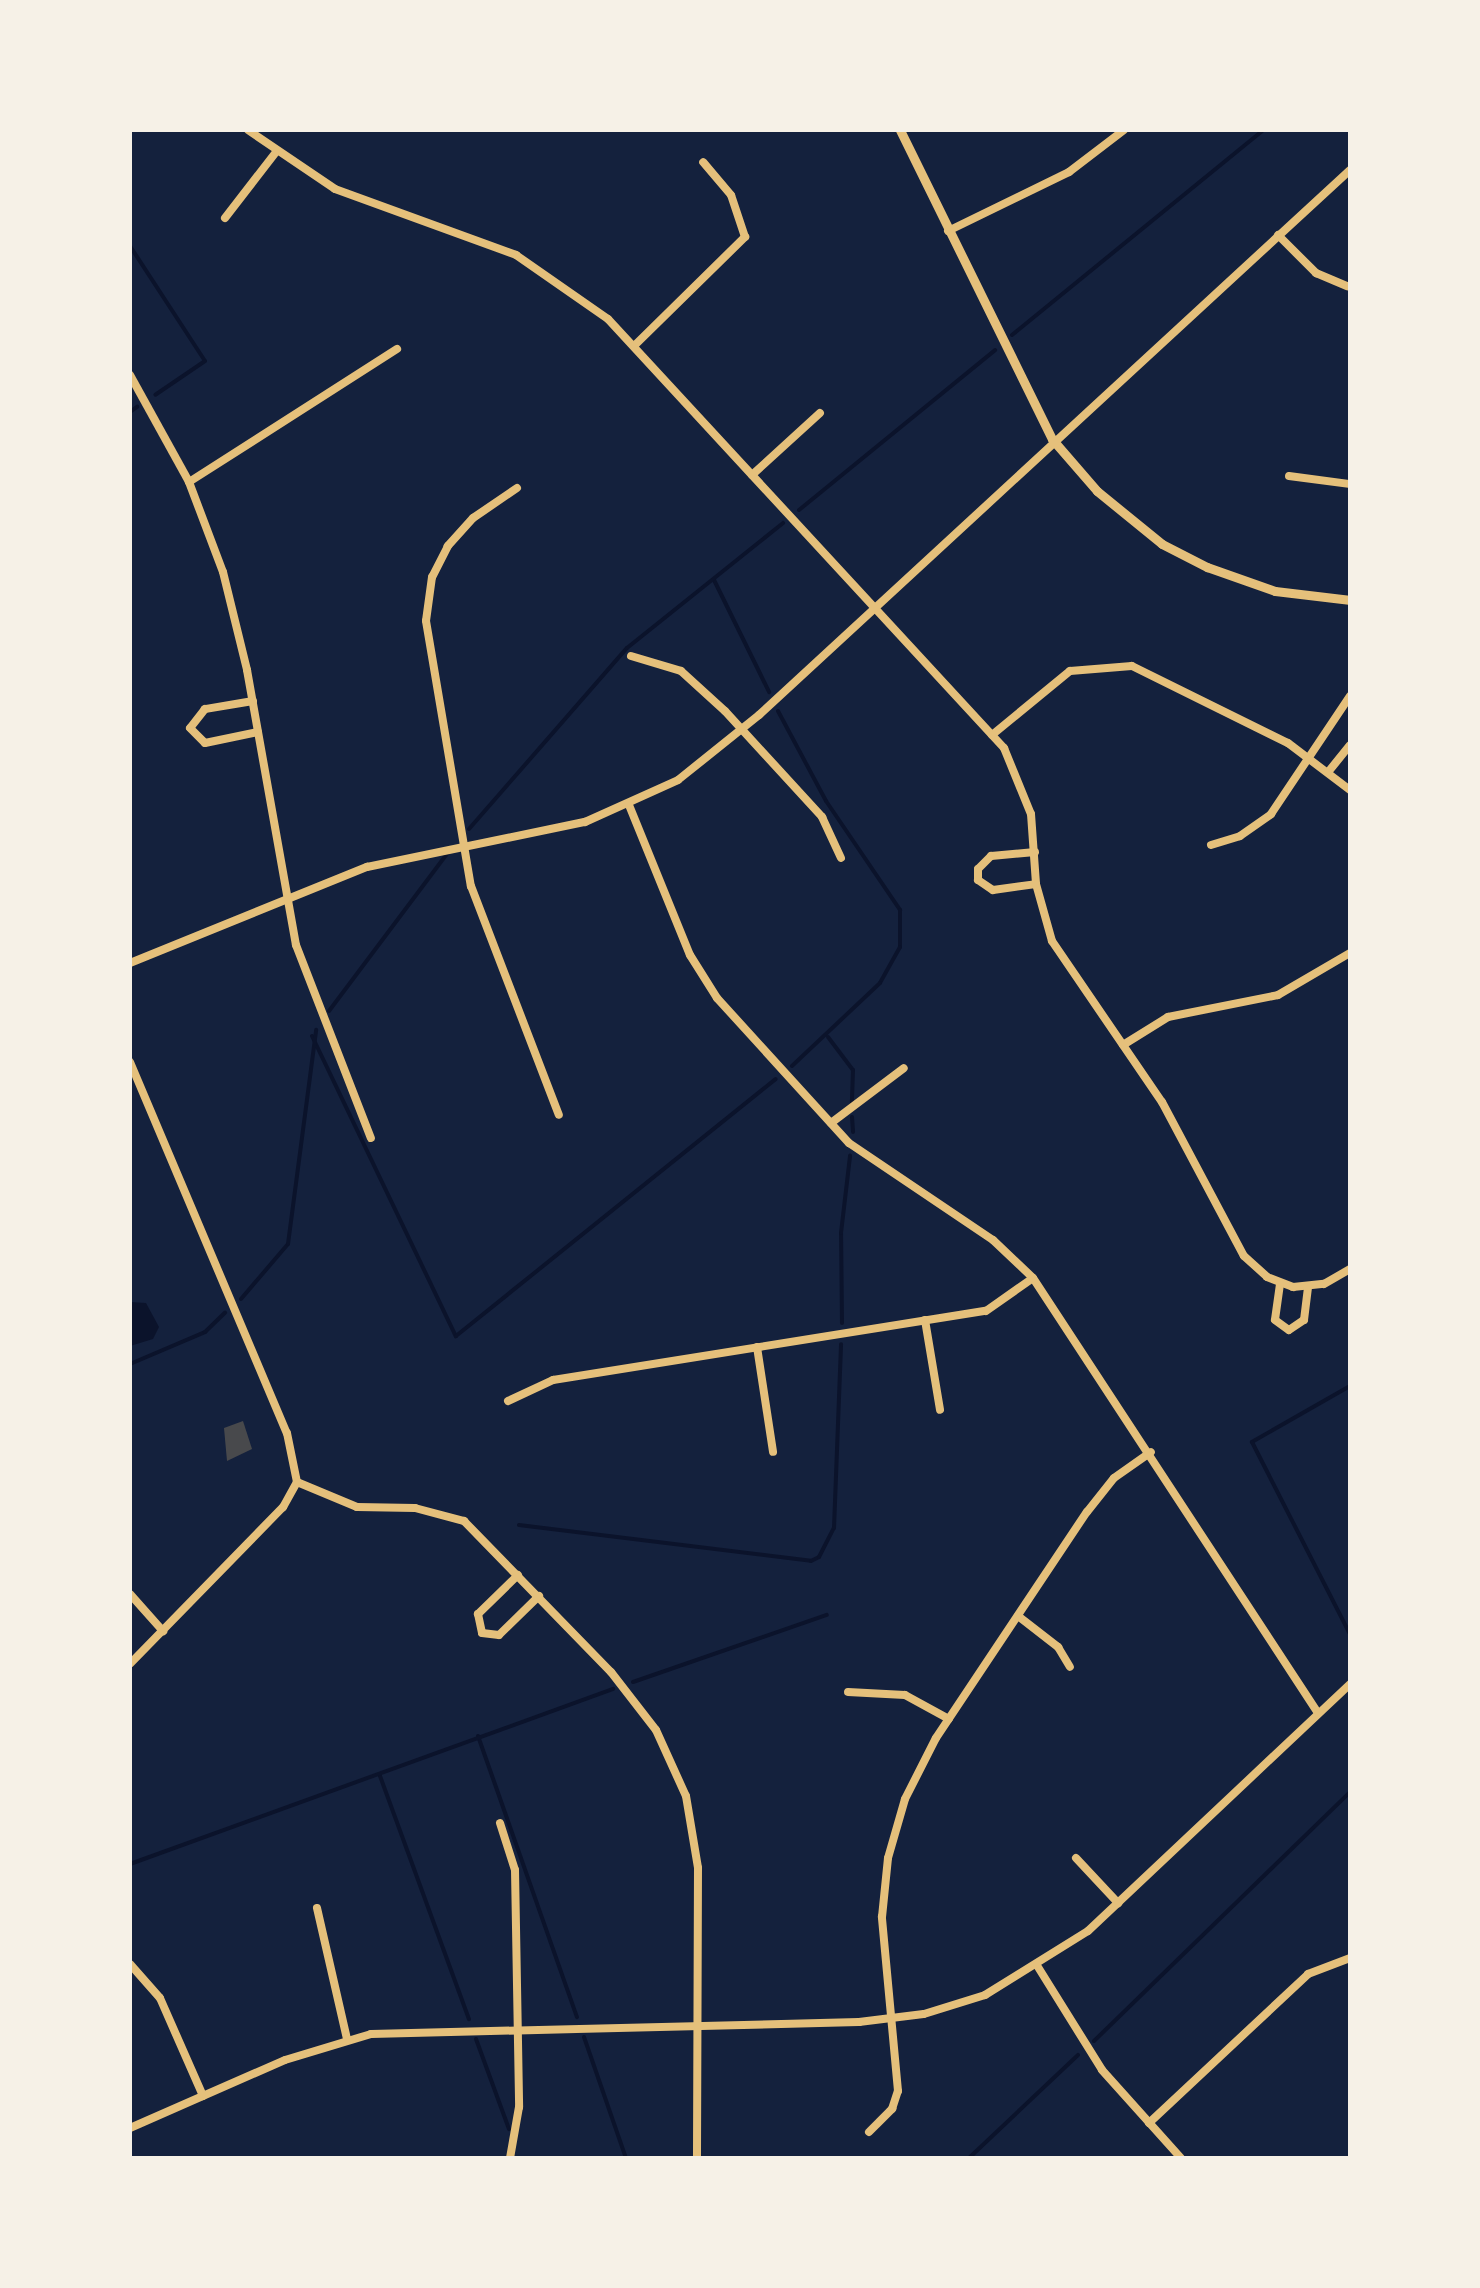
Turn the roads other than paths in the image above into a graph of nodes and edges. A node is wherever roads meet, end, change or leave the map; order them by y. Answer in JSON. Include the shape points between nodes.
{"nodes":[{"id":1,"x":248,"y":130,"type":"edge"},
{"id":2,"x":900,"y":130,"type":"edge"},
{"id":3,"x":1124,"y":130,"type":"edge"},
{"id":4,"x":276,"y":152,"type":"junction"},
{"id":5,"x":703,"y":162,"type":"dead end"},
{"id":6,"x":1350,"y":170,"type":"edge"},
{"id":7,"x":225,"y":218,"type":"dead end"},
{"id":8,"x":948,"y":231,"type":"junction"},
{"id":9,"x":1278,"y":235,"type":"junction"},
{"id":10,"x":1347,"y":286,"type":"dead end"},
{"id":11,"x":634,"y":346,"type":"junction"},
{"id":12,"x":397,"y":350,"type":"dead end"},
{"id":13,"x":130,"y":375,"type":"edge"},
{"id":14,"x":820,"y":412,"type":"dead end"},
{"id":15,"x":1052,"y":440,"type":"junction"},
{"id":16,"x":752,"y":474,"type":"junction"},
{"id":17,"x":1289,"y":476,"type":"dead end"},
{"id":18,"x":189,"y":482,"type":"junction"},
{"id":19,"x":1350,"y":484,"type":"edge"},
{"id":20,"x":517,"y":488,"type":"dead end"},
{"id":21,"x":1350,"y":600,"type":"edge"},
{"id":22,"x":876,"y":607,"type":"junction"},
{"id":23,"x":631,"y":656,"type":"dead end"},
{"id":24,"x":1350,"y":696,"type":"edge"},
{"id":25,"x":253,"y":701,"type":"junction"},
{"id":26,"x":742,"y":730,"type":"junction"},
{"id":27,"x":258,"y":732,"type":"junction"},
{"id":28,"x":992,"y":735,"type":"junction"},
{"id":29,"x":1350,"y":746,"type":"edge"},
{"id":30,"x":1306,"y":755,"type":"junction"},
{"id":31,"x":1330,"y":771,"type":"junction"},
{"id":32,"x":1350,"y":790,"type":"edge"},
{"id":33,"x":629,"y":806,"type":"junction"},
{"id":34,"x":1211,"y":844,"type":"dead end"},
{"id":35,"x":462,"y":845,"type":"junction"},
{"id":36,"x":1034,"y":852,"type":"junction"},
{"id":37,"x":841,"y":858,"type":"dead end"},
{"id":38,"x":1036,"y":884,"type":"junction"},
{"id":39,"x":285,"y":898,"type":"junction"},
{"id":40,"x":1350,"y":953,"type":"edge"},
{"id":41,"x":130,"y":963,"type":"edge"},
{"id":42,"x":1123,"y":1046,"type":"junction"},
{"id":43,"x":130,"y":1062,"type":"edge"},
{"id":44,"x":904,"y":1068,"type":"dead end"},
{"id":45,"x":559,"y":1115,"type":"dead end"},
{"id":46,"x":831,"y":1123,"type":"junction"},
{"id":47,"x":371,"y":1138,"type":"dead end"},
{"id":48,"x":1350,"y":1269,"type":"edge"},
{"id":49,"x":1033,"y":1278,"type":"junction"},
{"id":50,"x":1280,"y":1284,"type":"junction"},
{"id":51,"x":1308,"y":1287,"type":"junction"},
{"id":52,"x":925,"y":1320,"type":"junction"},
{"id":53,"x":757,"y":1347,"type":"junction"},
{"id":54,"x":508,"y":1401,"type":"dead end"},
{"id":55,"x":940,"y":1410,"type":"dead end"},
{"id":56,"x":774,"y":1452,"type":"dead end"},
{"id":57,"x":1151,"y":1452,"type":"junction"},
{"id":58,"x":297,"y":1482,"type":"junction"},
{"id":59,"x":518,"y":1575,"type":"junction"},
{"id":60,"x":130,"y":1594,"type":"edge"},
{"id":61,"x":539,"y":1596,"type":"junction"},
{"id":62,"x":1018,"y":1616,"type":"junction"},
{"id":63,"x":163,"y":1631,"type":"junction"},
{"id":64,"x":130,"y":1664,"type":"edge"},
{"id":65,"x":1070,"y":1667,"type":"dead end"},
{"id":66,"x":1350,"y":1684,"type":"edge"},
{"id":67,"x":848,"y":1692,"type":"dead end"},
{"id":68,"x":1318,"y":1713,"type":"junction"},
{"id":69,"x":949,"y":1720,"type":"junction"},
{"id":70,"x":500,"y":1823,"type":"dead end"},
{"id":71,"x":1076,"y":1858,"type":"dead end"},
{"id":72,"x":1118,"y":1903,"type":"junction"},
{"id":73,"x":317,"y":1908,"type":"dead end"},
{"id":74,"x":1350,"y":1958,"type":"edge"},
{"id":75,"x":130,"y":1964,"type":"edge"},
{"id":76,"x":1038,"y":1967,"type":"junction"},
{"id":77,"x":893,"y":2019,"type":"junction"},
{"id":78,"x":700,"y":2026,"type":"junction"},
{"id":79,"x":518,"y":2028,"type":"junction"},
{"id":80,"x":348,"y":2039,"type":"junction"},
{"id":81,"x":203,"y":2096,"type":"junction"},
{"id":82,"x":1149,"y":2123,"type":"junction"},
{"id":83,"x":130,"y":2128,"type":"edge"},
{"id":84,"x":869,"y":2132,"type":"dead end"},
{"id":85,"x":510,"y":2158,"type":"edge"},
{"id":86,"x":697,"y":2158,"type":"edge"},
{"id":87,"x":1181,"y":2158,"type":"edge"}],
"edges":[{"from":1,"to":4,"type":"street"},
{"from":2,"to":8,"type":"street"},
{"from":3,"to":8,"type":"street","via":[[1069,172]]},
{"from":4,"to":7,"type":"street"},
{"from":4,"to":11,"type":"street","via":[[335,189],[516,256],[586,300]]},
{"from":5,"to":11,"type":"street","via":[[732,195],[745,237]]},
{"from":6,"to":9,"type":"street"},
{"from":8,"to":15,"type":"street"},
{"from":9,"to":10,"type":"street","via":[[1316,274]]},
{"from":9,"to":15,"type":"street"},
{"from":11,"to":16,"type":"street"},
{"from":12,"to":18,"type":"street"},
{"from":13,"to":18,"type":"street"},
{"from":14,"to":16,"type":"street"},
{"from":15,"to":21,"type":"street","via":[[1125,517],[1185,556],[1275,591]]},
{"from":15,"to":22,"type":"street"},
{"from":16,"to":22,"type":"street"},
{"from":17,"to":19,"type":"street"},
{"from":18,"to":25,"type":"street","via":[[234,611]]},
{"from":20,"to":35,"type":"street","via":[[459,530],[429,587],[427,640]]},
{"from":22,"to":26,"type":"street"},
{"from":22,"to":28,"type":"street"},
{"from":23,"to":26,"type":"street","via":[[681,671]]},
{"from":24,"to":30,"type":"street"},
{"from":25,"to":27,"type":"street"},
{"from":25,"to":27,"type":"street","via":[[205,709],[190,728],[205,742]]},
{"from":26,"to":33,"type":"street","via":[[678,780]]},
{"from":26,"to":37,"type":"street","via":[[822,817]]},
{"from":27,"to":39,"type":"street"},
{"from":28,"to":30,"type":"street","via":[[1057,678],[1115,663],[1168,681]]},
{"from":28,"to":36,"type":"street","via":[[1022,780]]},
{"from":29,"to":31,"type":"street"},
{"from":30,"to":31,"type":"street"},
{"from":30,"to":34,"type":"street","via":[[1262,822]]},
{"from":31,"to":32,"type":"street"},
{"from":33,"to":35,"type":"street","via":[[585,822]]},
{"from":33,"to":46,"type":"street","via":[[697,969]]},
{"from":35,"to":39,"type":"street","via":[[366,867]]},
{"from":35,"to":45,"type":"street","via":[[490,946]]},
{"from":36,"to":38,"type":"street"},
{"from":36,"to":38,"type":"street","via":[[991,856],[982,861],[978,880],[993,890]]},
{"from":38,"to":42,"type":"street","via":[[1060,958]]},
{"from":39,"to":41,"type":"street"},
{"from":39,"to":47,"type":"street","via":[[316,1006]]},
{"from":40,"to":42,"type":"street","via":[[1278,995],[1168,1017]]},
{"from":42,"to":50,"type":"street","via":[[1162,1102],[1244,1256]]},
{"from":43,"to":58,"type":"street","via":[[287,1433]]},
{"from":44,"to":46,"type":"street"},
{"from":46,"to":49,"type":"street","via":[[864,1156],[965,1220]]},
{"from":48,"to":51,"type":"street"},
{"from":49,"to":52,"type":"street","via":[[986,1311]]},
{"from":49,"to":57,"type":"street"},
{"from":50,"to":51,"type":"street"},
{"from":50,"to":51,"type":"street","via":[[1274,1320],[1288,1330],[1304,1320]]},
{"from":52,"to":53,"type":"street"},
{"from":52,"to":55,"type":"street"},
{"from":53,"to":54,"type":"street","via":[[553,1380]]},
{"from":53,"to":56,"type":"street"},
{"from":57,"to":62,"type":"street","via":[[1107,1486]]},
{"from":57,"to":68,"type":"street"},
{"from":58,"to":59,"type":"street","via":[[357,1506],[415,1508],[464,1522]]},
{"from":58,"to":63,"type":"street","via":[[283,1507]]},
{"from":59,"to":61,"type":"street"},
{"from":59,"to":61,"type":"street","via":[[478,1614],[482,1632],[499,1635]]},
{"from":60,"to":63,"type":"street"},
{"from":61,"to":78,"type":"street","via":[[635,1700],[680,1779],[698,1868]]},
{"from":62,"to":65,"type":"street","via":[[1058,1647]]},
{"from":62,"to":69,"type":"street"},
{"from":63,"to":64,"type":"street"},
{"from":66,"to":68,"type":"street"},
{"from":67,"to":69,"type":"street","via":[[905,1695]]},
{"from":68,"to":72,"type":"street"},
{"from":69,"to":77,"type":"street","via":[[914,1779],[888,1858],[882,1918]]},
{"from":70,"to":79,"type":"street","via":[[515,1870]]},
{"from":71,"to":72,"type":"street"},
{"from":72,"to":76,"type":"street"},
{"from":73,"to":80,"type":"street"},
{"from":74,"to":82,"type":"street","via":[[1308,1974]]},
{"from":75,"to":81,"type":"street","via":[[160,1998]]},
{"from":76,"to":77,"type":"street","via":[[985,1995]]},
{"from":76,"to":82,"type":"street","via":[[1102,2070]]},
{"from":77,"to":78,"type":"street"},
{"from":77,"to":84,"type":"street","via":[[898,2091],[892,2109]]},
{"from":78,"to":79,"type":"street"},
{"from":78,"to":86,"type":"street"},
{"from":79,"to":80,"type":"street"},
{"from":79,"to":85,"type":"street"},
{"from":80,"to":81,"type":"street"},
{"from":81,"to":83,"type":"street"},
{"from":82,"to":87,"type":"street"}]}
